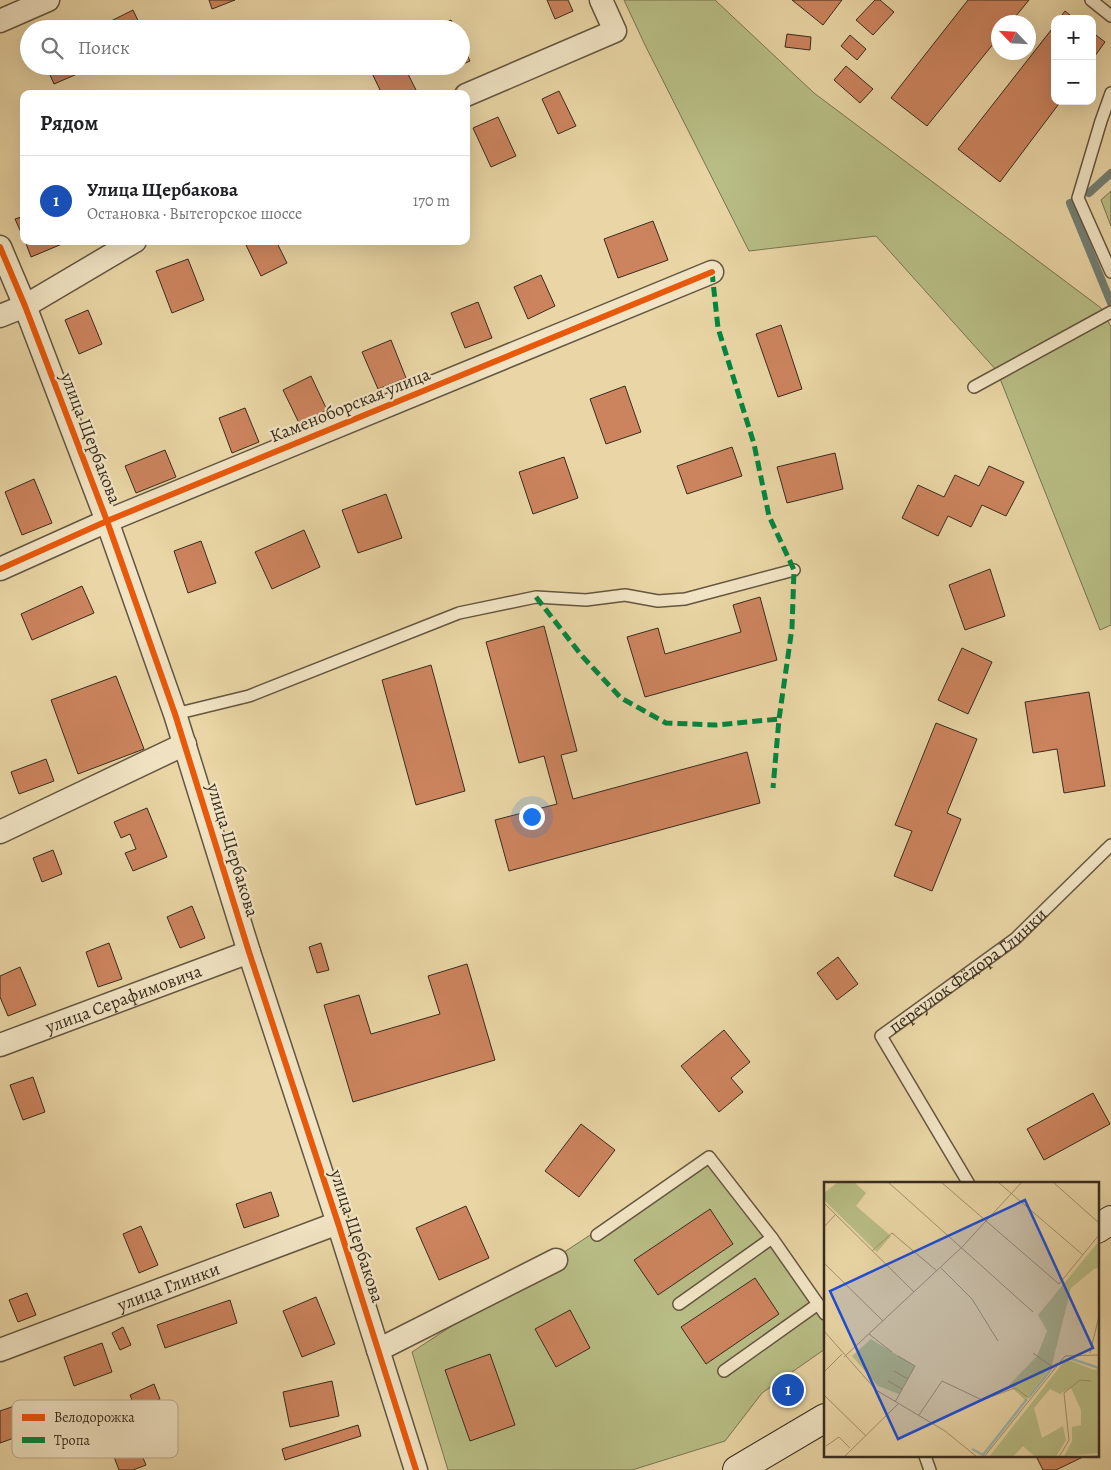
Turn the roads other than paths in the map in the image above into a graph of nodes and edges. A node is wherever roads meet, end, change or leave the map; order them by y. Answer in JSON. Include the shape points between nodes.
{"nodes":[{"id":1,"x":48,"y":0,"type":"edge"},
{"id":2,"x":601,"y":0,"type":"edge"},
{"id":3,"x":1091,"y":0,"type":"edge"},
{"id":4,"x":1111,"y":16,"type":"edge"},
{"id":5,"x":0,"y":21,"type":"edge"},
{"id":6,"x":1111,"y":92,"type":"edge"},
{"id":7,"x":470,"y":93,"type":"edge"},
{"id":8,"x":128,"y":245,"type":"edge"},
{"id":9,"x":0,"y":247,"type":"edge"},
{"id":10,"x":712,"y":272,"type":"dead end"},
{"id":11,"x":1111,"y":272,"type":"edge"},
{"id":12,"x":25,"y":306,"type":"junction"},
{"id":13,"x":1111,"y":312,"type":"edge"},
{"id":14,"x":0,"y":316,"type":"edge"},
{"id":15,"x":974,"y":387,"type":"dead end"},
{"id":16,"x":107,"y":521,"type":"junction"},
{"id":17,"x":0,"y":569,"type":"edge"},
{"id":18,"x":794,"y":570,"type":"dead end"},
{"id":19,"x":175,"y":714,"type":"junction"},
{"id":20,"x":185,"y":744,"type":"junction"},
{"id":21,"x":0,"y":832,"type":"edge"},
{"id":22,"x":1111,"y":845,"type":"edge"},
{"id":23,"x":249,"y":952,"type":"junction"},
{"id":24,"x":0,"y":1045,"type":"edge"},
{"id":25,"x":969,"y":1182,"type":"edge"},
{"id":26,"x":1111,"y":1220,"type":"edge"},
{"id":27,"x":338,"y":1223,"type":"junction"},
{"id":28,"x":1098,"y":1228,"type":"edge"},
{"id":29,"x":597,"y":1235,"type":"dead end"},
{"id":30,"x":772,"y":1238,"type":"junction"},
{"id":31,"x":556,"y":1260,"type":"dead end"},
{"id":32,"x":679,"y":1304,"type":"dead end"},
{"id":33,"x":818,"y":1304,"type":"junction"},
{"id":34,"x":824,"y":1313,"type":"edge"},
{"id":35,"x":0,"y":1350,"type":"edge"},
{"id":36,"x":378,"y":1350,"type":"junction"},
{"id":37,"x":724,"y":1371,"type":"dead end"},
{"id":38,"x":824,"y":1419,"type":"edge"},
{"id":39,"x":926,"y":1458,"type":"edge"},
{"id":40,"x":416,"y":1470,"type":"edge"},
{"id":41,"x":737,"y":1470,"type":"edge"},
{"id":42,"x":930,"y":1470,"type":"edge"}],
"edges":[{"from":1,"to":5,"type":"street"},
{"from":2,"to":7,"type":"street","via":[[615,31]]},
{"from":3,"to":4,"type":"lane"},
{"from":6,"to":11,"type":"lane","via":[[1078,198]]},
{"from":8,"to":12,"type":"street"},
{"from":9,"to":12,"type":"street","name":"улица Щербакова"},
{"from":10,"to":16,"type":"street","name":"Каменоборская улица"},
{"from":12,"to":14,"type":"street"},
{"from":12,"to":16,"type":"street","name":"улица Щербакова"},
{"from":13,"to":15,"type":"lane"},
{"from":16,"to":17,"type":"street","name":"Каменоборская улица"},
{"from":16,"to":19,"type":"street","name":"улица Щербакова"},
{"from":18,"to":19,"type":"lane","via":[[685,599],[658,602],[625,595],[586,600],[536,597],[459,613],[249,696]]},
{"from":19,"to":20,"type":"street","name":"улица Щербакова"},
{"from":20,"to":21,"type":"street"},
{"from":20,"to":23,"type":"street","name":"улица Щербакова"},
{"from":22,"to":25,"type":"lane","name":"переулок Фёдора Глинки","via":[[1015,939],[881,1036]]},
{"from":23,"to":24,"type":"street","name":"улица Серафимовича"},
{"from":23,"to":27,"type":"street","name":"улица Щербакова"},
{"from":26,"to":28,"type":"main road"},
{"from":27,"to":35,"type":"street","name":"улица Глинки"},
{"from":27,"to":36,"type":"street","name":"улица Щербакова"},
{"from":29,"to":30,"type":"lane","via":[[709,1157]]},
{"from":30,"to":32,"type":"lane"},
{"from":30,"to":33,"type":"lane"},
{"from":31,"to":36,"type":"street"},
{"from":33,"to":34,"type":"lane"},
{"from":33,"to":37,"type":"lane"},
{"from":36,"to":40,"type":"street","name":"улица Щербакова"},
{"from":38,"to":41,"type":"main road"},
{"from":39,"to":42,"type":"lane"}]}
